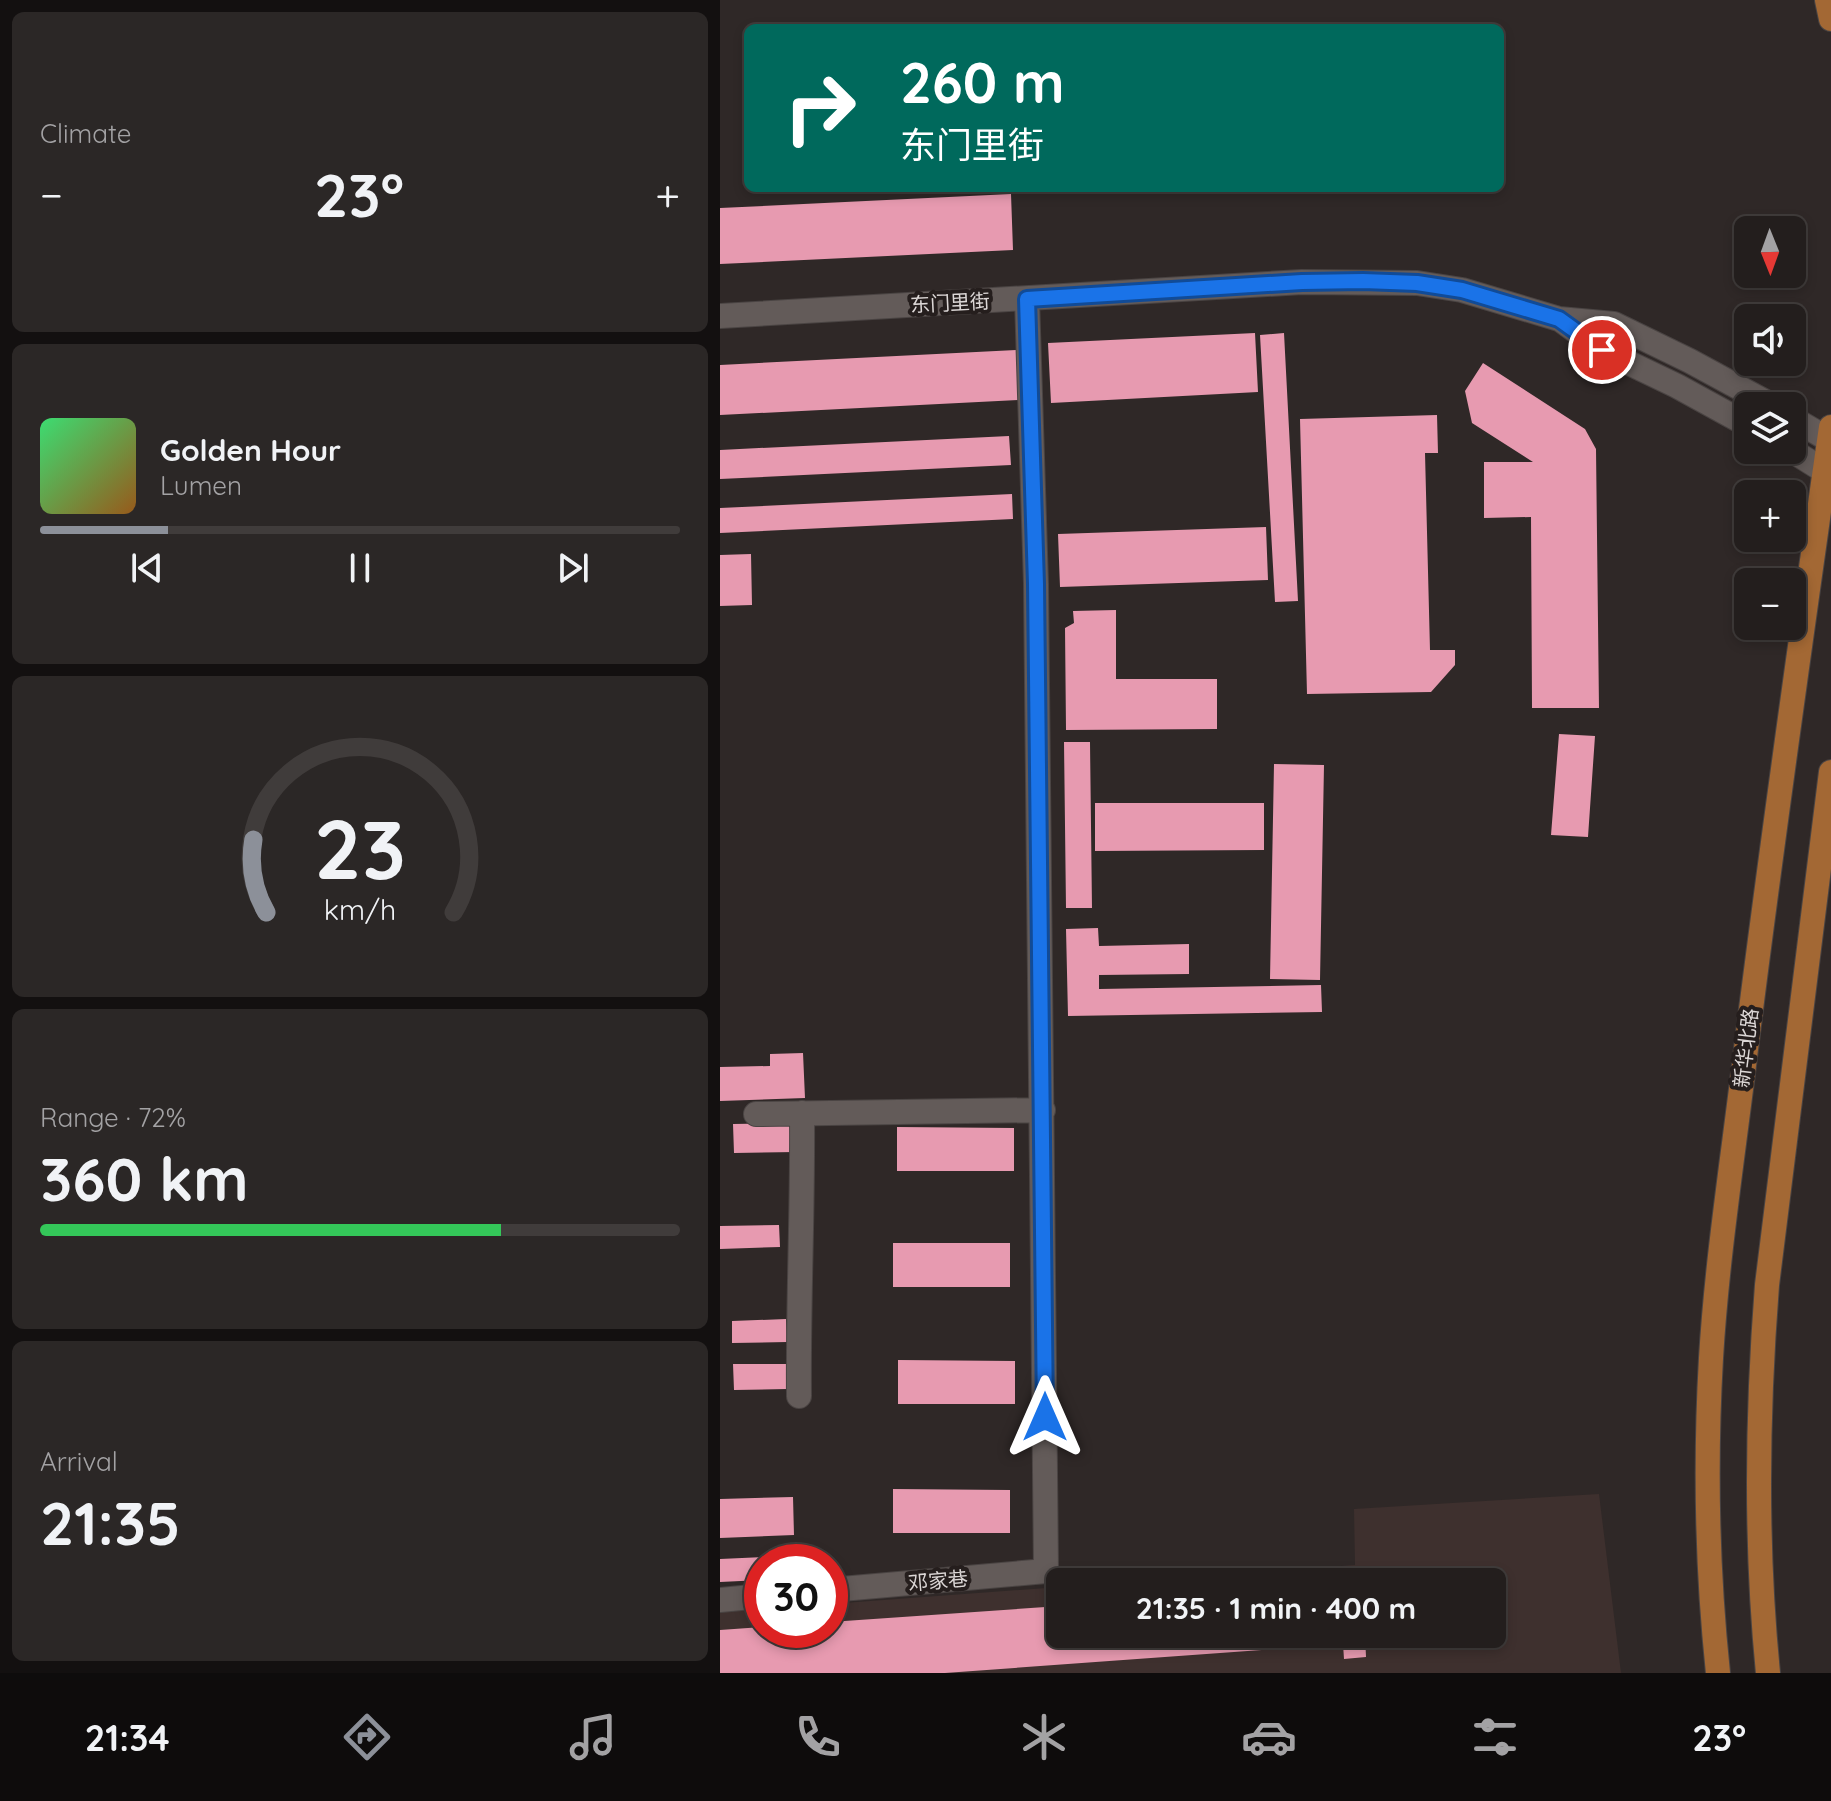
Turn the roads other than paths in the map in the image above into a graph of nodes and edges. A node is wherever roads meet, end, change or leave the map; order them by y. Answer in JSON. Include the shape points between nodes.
{"nodes":[{"id":1,"x":1827,"y":0,"type":"edge"},
{"id":2,"x":1831,"y":19,"type":"edge"},
{"id":3,"x":1027,"y":299,"type":"junction"},
{"id":4,"x":720,"y":316,"type":"edge"},
{"id":5,"x":1559,"y":319,"type":"junction"},
{"id":6,"x":1747,"y":392,"type":"edge"},
{"id":7,"x":1734,"y":417,"type":"edge"},
{"id":8,"x":1806,"y":425,"type":"edge"},
{"id":9,"x":1830,"y":436,"type":"edge"},
{"id":10,"x":1806,"y":459,"type":"edge"},
{"id":11,"x":1828,"y":473,"type":"edge"},
{"id":12,"x":1831,"y":772,"type":"edge"},
{"id":13,"x":1043,"y":1110,"type":"junction"},
{"id":14,"x":802,"y":1113,"type":"junction"},
{"id":15,"x":756,"y":1114,"type":"dead end"},
{"id":16,"x":799,"y":1396,"type":"dead end"},
{"id":17,"x":848,"y":1588,"type":"edge"},
{"id":18,"x":744,"y":1598,"type":"edge"},
{"id":19,"x":720,"y":1600,"type":"edge"},
{"id":20,"x":1718,"y":1673,"type":"edge"},
{"id":21,"x":1768,"y":1673,"type":"edge"}],
"edges":[{"from":1,"to":2,"type":"main road"},
{"from":3,"to":4,"type":"street","name":"东门里街"},
{"from":3,"to":5,"type":"street","name":"东门里街","via":[[1363,281],[1417,283],[1462,290]]},
{"from":3,"to":13,"type":"street"},
{"from":5,"to":6,"type":"street","via":[[1614,324]]},
{"from":5,"to":7,"type":"street","via":[[1602,350]]},
{"from":8,"to":9,"type":"street"},
{"from":9,"to":11,"type":"main road","name":"新华北路"},
{"from":10,"to":11,"type":"street"},
{"from":11,"to":20,"type":"main road","name":"新华北路","via":[[1773,828],[1718,1280],[1708,1479]]},
{"from":12,"to":21,"type":"main road","via":[[1761,1362],[1759,1527]]},
{"from":13,"to":14,"type":"street"},
{"from":13,"to":17,"type":"street","name":"邓家巷","via":[[1046,1571]]},
{"from":14,"to":15,"type":"street"},
{"from":14,"to":16,"type":"street"},
{"from":18,"to":19,"type":"street"}]}
